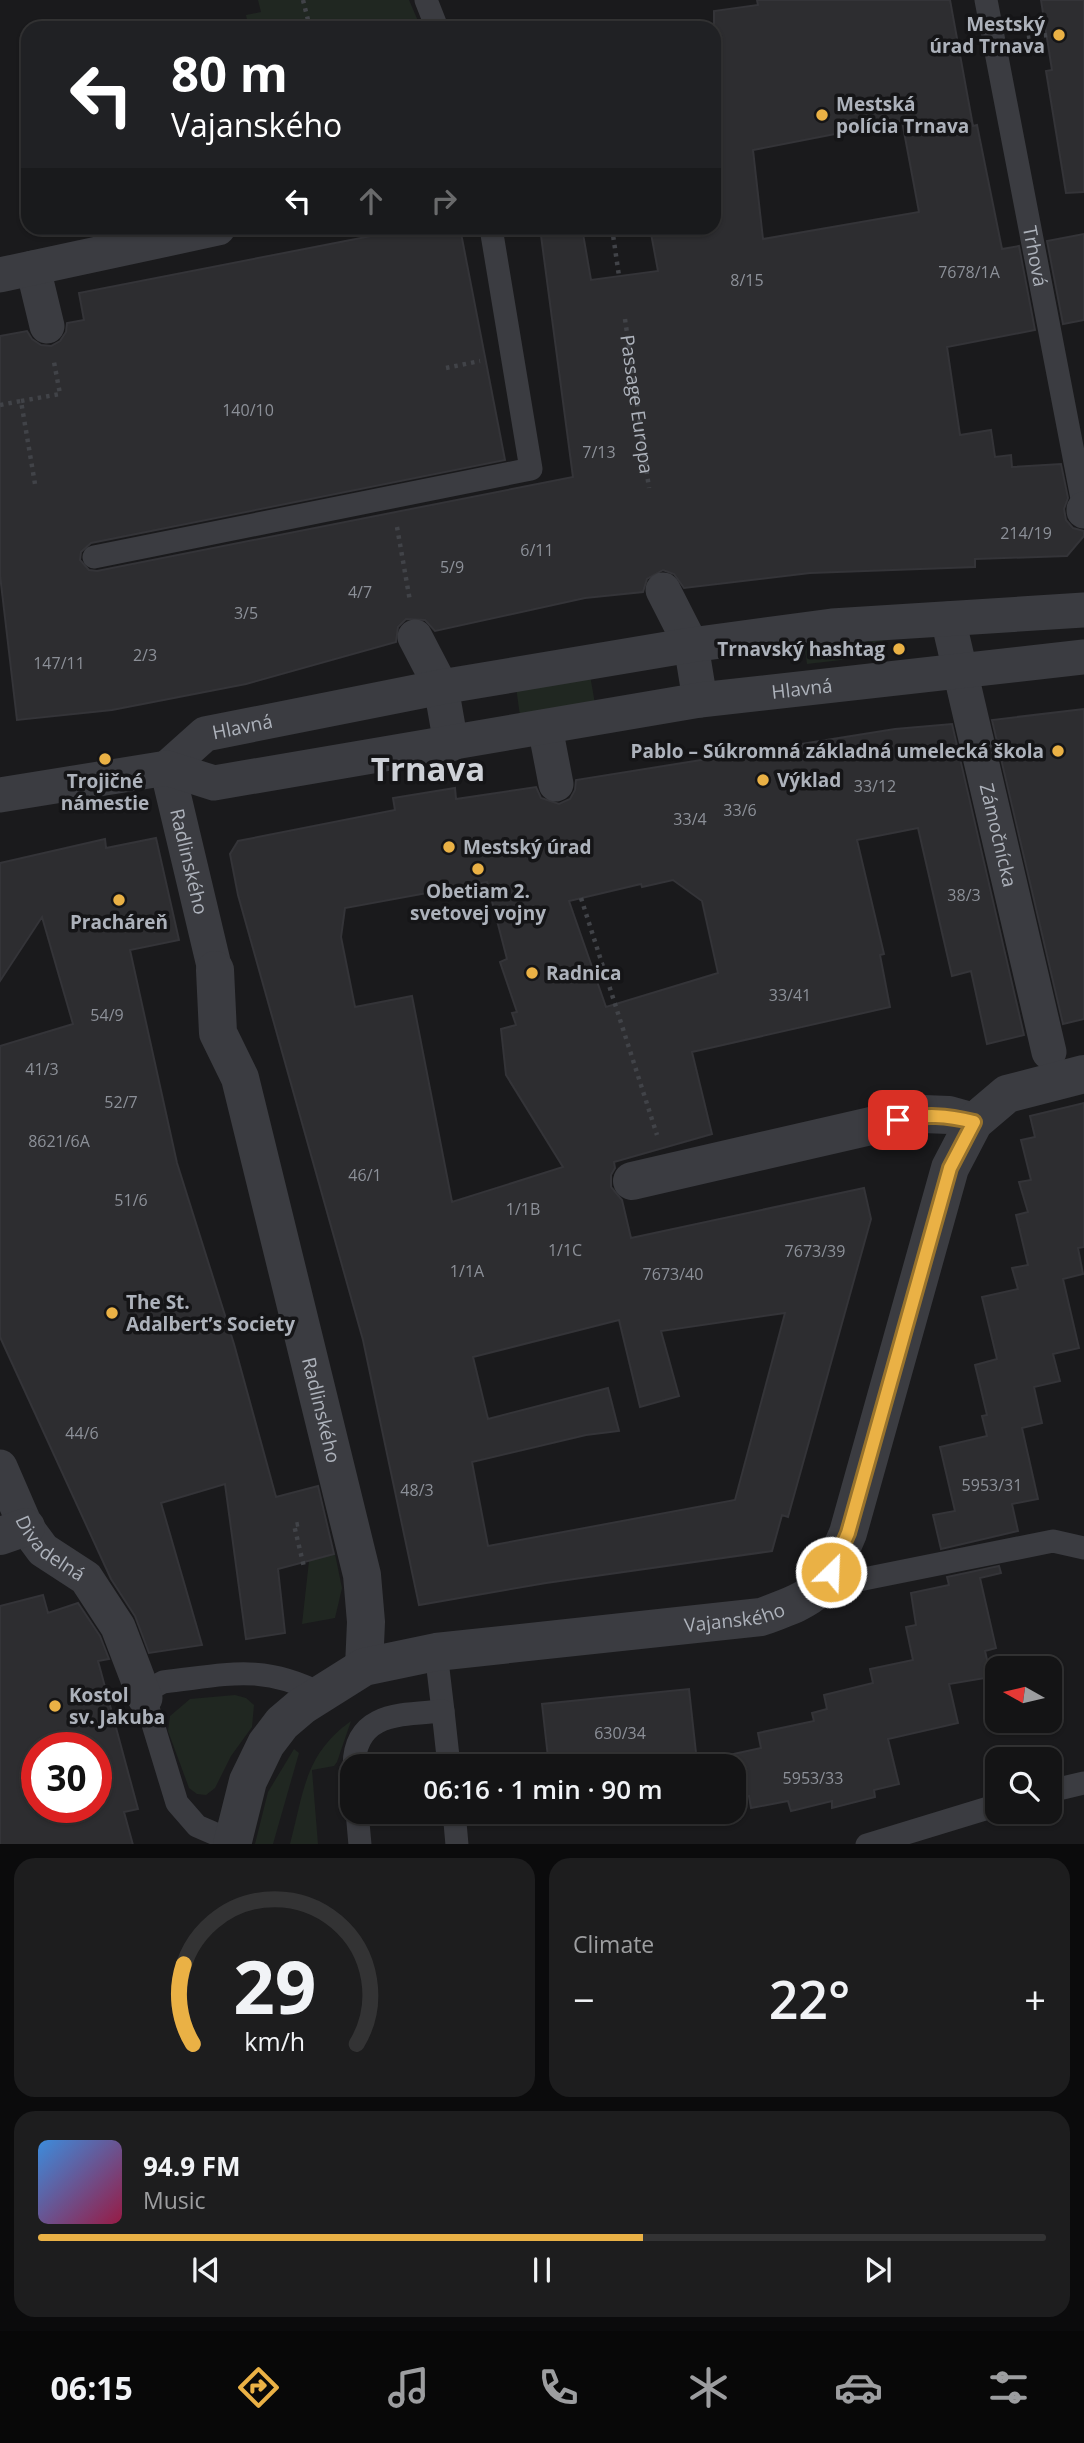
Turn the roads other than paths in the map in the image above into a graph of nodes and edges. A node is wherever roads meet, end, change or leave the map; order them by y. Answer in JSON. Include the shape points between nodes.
{"nodes":[{"id":1,"x":426,"y":0,"type":"edge"},
{"id":2,"x":986,"y":0,"type":"edge"},
{"id":3,"x":434,"y":21,"type":"edge"},
{"id":4,"x":157,"y":235,"type":"edge"},
{"id":5,"x":492,"y":235,"type":"edge"},
{"id":6,"x":17,"y":272,"type":"edge"},
{"id":7,"x":50,"y":343,"type":"road end"},
{"id":8,"x":1084,"y":510,"type":"edge"},
{"id":9,"x":94,"y":557,"type":"dead end"},
{"id":10,"x":663,"y":590,"type":"dead end"},
{"id":11,"x":1084,"y":610,"type":"edge"},
{"id":12,"x":948,"y":619,"type":"junction"},
{"id":13,"x":415,"y":636,"type":"road end"},
{"id":14,"x":691,"y":645,"type":"junction"},
{"id":15,"x":1084,"y":657,"type":"edge"},
{"id":16,"x":959,"y":668,"type":"junction"},
{"id":17,"x":441,"y":687,"type":"junction"},
{"id":18,"x":699,"y":701,"type":"junction"},
{"id":19,"x":545,"y":727,"type":"junction"},
{"id":20,"x":451,"y":744,"type":"junction"},
{"id":21,"x":167,"y":768,"type":"junction"},
{"id":22,"x":556,"y":784,"type":"dead end"},
{"id":23,"x":0,"y":795,"type":"edge"},
{"id":24,"x":215,"y":970,"type":"joint"},
{"id":25,"x":1049,"y":1052,"type":"dead end"},
{"id":26,"x":1084,"y":1074,"type":"edge"},
{"id":27,"x":974,"y":1122,"type":"junction"},
{"id":28,"x":632,"y":1181,"type":"dead end"},
{"id":29,"x":0,"y":1467,"type":"edge"},
{"id":30,"x":13,"y":1531,"type":"edge"},
{"id":31,"x":1084,"y":1548,"type":"edge"},
{"id":32,"x":824,"y":1587,"type":"junction"},
{"id":33,"x":436,"y":1652,"type":"junction"},
{"id":34,"x":364,"y":1667,"type":"junction"},
{"id":35,"x":321,"y":1694,"type":"junction"},
{"id":36,"x":145,"y":1698,"type":"junction"},
{"id":37,"x":443,"y":1711,"type":"junction"},
{"id":38,"x":356,"y":1754,"type":"edge"},
{"id":39,"x":448,"y":1754,"type":"edge"},
{"id":40,"x":1084,"y":1783,"type":"edge"},
{"id":41,"x":1062,"y":1788,"type":"edge"},
{"id":42,"x":985,"y":1809,"type":"edge"},
{"id":43,"x":359,"y":1824,"type":"edge"},
{"id":44,"x":455,"y":1824,"type":"edge"},
{"id":45,"x":232,"y":1843,"type":"edge"},
{"id":46,"x":360,"y":1844,"type":"edge"},
{"id":47,"x":457,"y":1844,"type":"edge"},
{"id":48,"x":867,"y":1844,"type":"edge"}],
"edges":[{"from":1,"to":3,"type":"lane"},
{"from":2,"to":8,"type":"lane","name":"Trhová"},
{"from":4,"to":6,"type":"street"},
{"from":5,"to":9,"type":"lane","via":[[531,469]]},
{"from":6,"to":7,"type":"street"},
{"from":10,"to":14,"type":"street"},
{"from":11,"to":12,"type":"street","name":"Hlavná"},
{"from":12,"to":14,"type":"street","name":"Hlavná","via":[[832,626]]},
{"from":12,"to":16,"type":"street","name":"Zámočnícka"},
{"from":13,"to":17,"type":"street"},
{"from":14,"to":17,"type":"street","name":"Hlavná"},
{"from":14,"to":18,"type":"street"},
{"from":15,"to":16,"type":"street","name":"Hlavná"},
{"from":16,"to":18,"type":"street","name":"Hlavná"},
{"from":16,"to":25,"type":"street","name":"Zámočnícka"},
{"from":17,"to":20,"type":"street"},
{"from":17,"to":21,"type":"street","name":"Hlavná","via":[[205,734]]},
{"from":18,"to":19,"type":"street","name":"Hlavná"},
{"from":19,"to":20,"type":"street","name":"Hlavná"},
{"from":19,"to":22,"type":"street"},
{"from":20,"to":21,"type":"street","name":"Hlavná","via":[[214,783]]},
{"from":21,"to":23,"type":"street"},
{"from":21,"to":24,"type":"street","name":"Radlinského"},
{"from":24,"to":34,"type":"street","name":"Radlinského","via":[[218,1032],[240,1078],[362,1575]]},
{"from":26,"to":27,"type":"street","via":[[1007,1094]]},
{"from":27,"to":28,"type":"street","via":[[923,1114]]},
{"from":27,"to":32,"type":"street","via":[[950,1168],[848,1533]]},
{"from":29,"to":30,"type":"street","name":"Divadelná"},
{"from":30,"to":36,"type":"street","name":"Divadelná","via":[[86,1578],[118,1628]]},
{"from":31,"to":32,"type":"lane","via":[[1053,1541]]},
{"from":32,"to":33,"type":"street","name":"Vajanského","via":[[796,1605],[761,1617]]},
{"from":33,"to":34,"type":"street","name":"Vajanského"},
{"from":33,"to":37,"type":"lane"},
{"from":34,"to":35,"type":"street"},
{"from":35,"to":36,"type":"lane","via":[[258,1672],[163,1682]]},
{"from":35,"to":45,"type":"street","via":[[282,1723],[266,1744],[248,1781]]},
{"from":36,"to":45,"type":"lane","via":[[177,1803],[197,1826]]},
{"from":37,"to":38,"type":"lane","via":[[389,1717],[370,1724]]},
{"from":37,"to":39,"type":"lane"},
{"from":40,"to":41,"type":"lane"},
{"from":42,"to":48,"type":"lane"},
{"from":43,"to":46,"type":"lane"},
{"from":44,"to":47,"type":"lane"}]}
